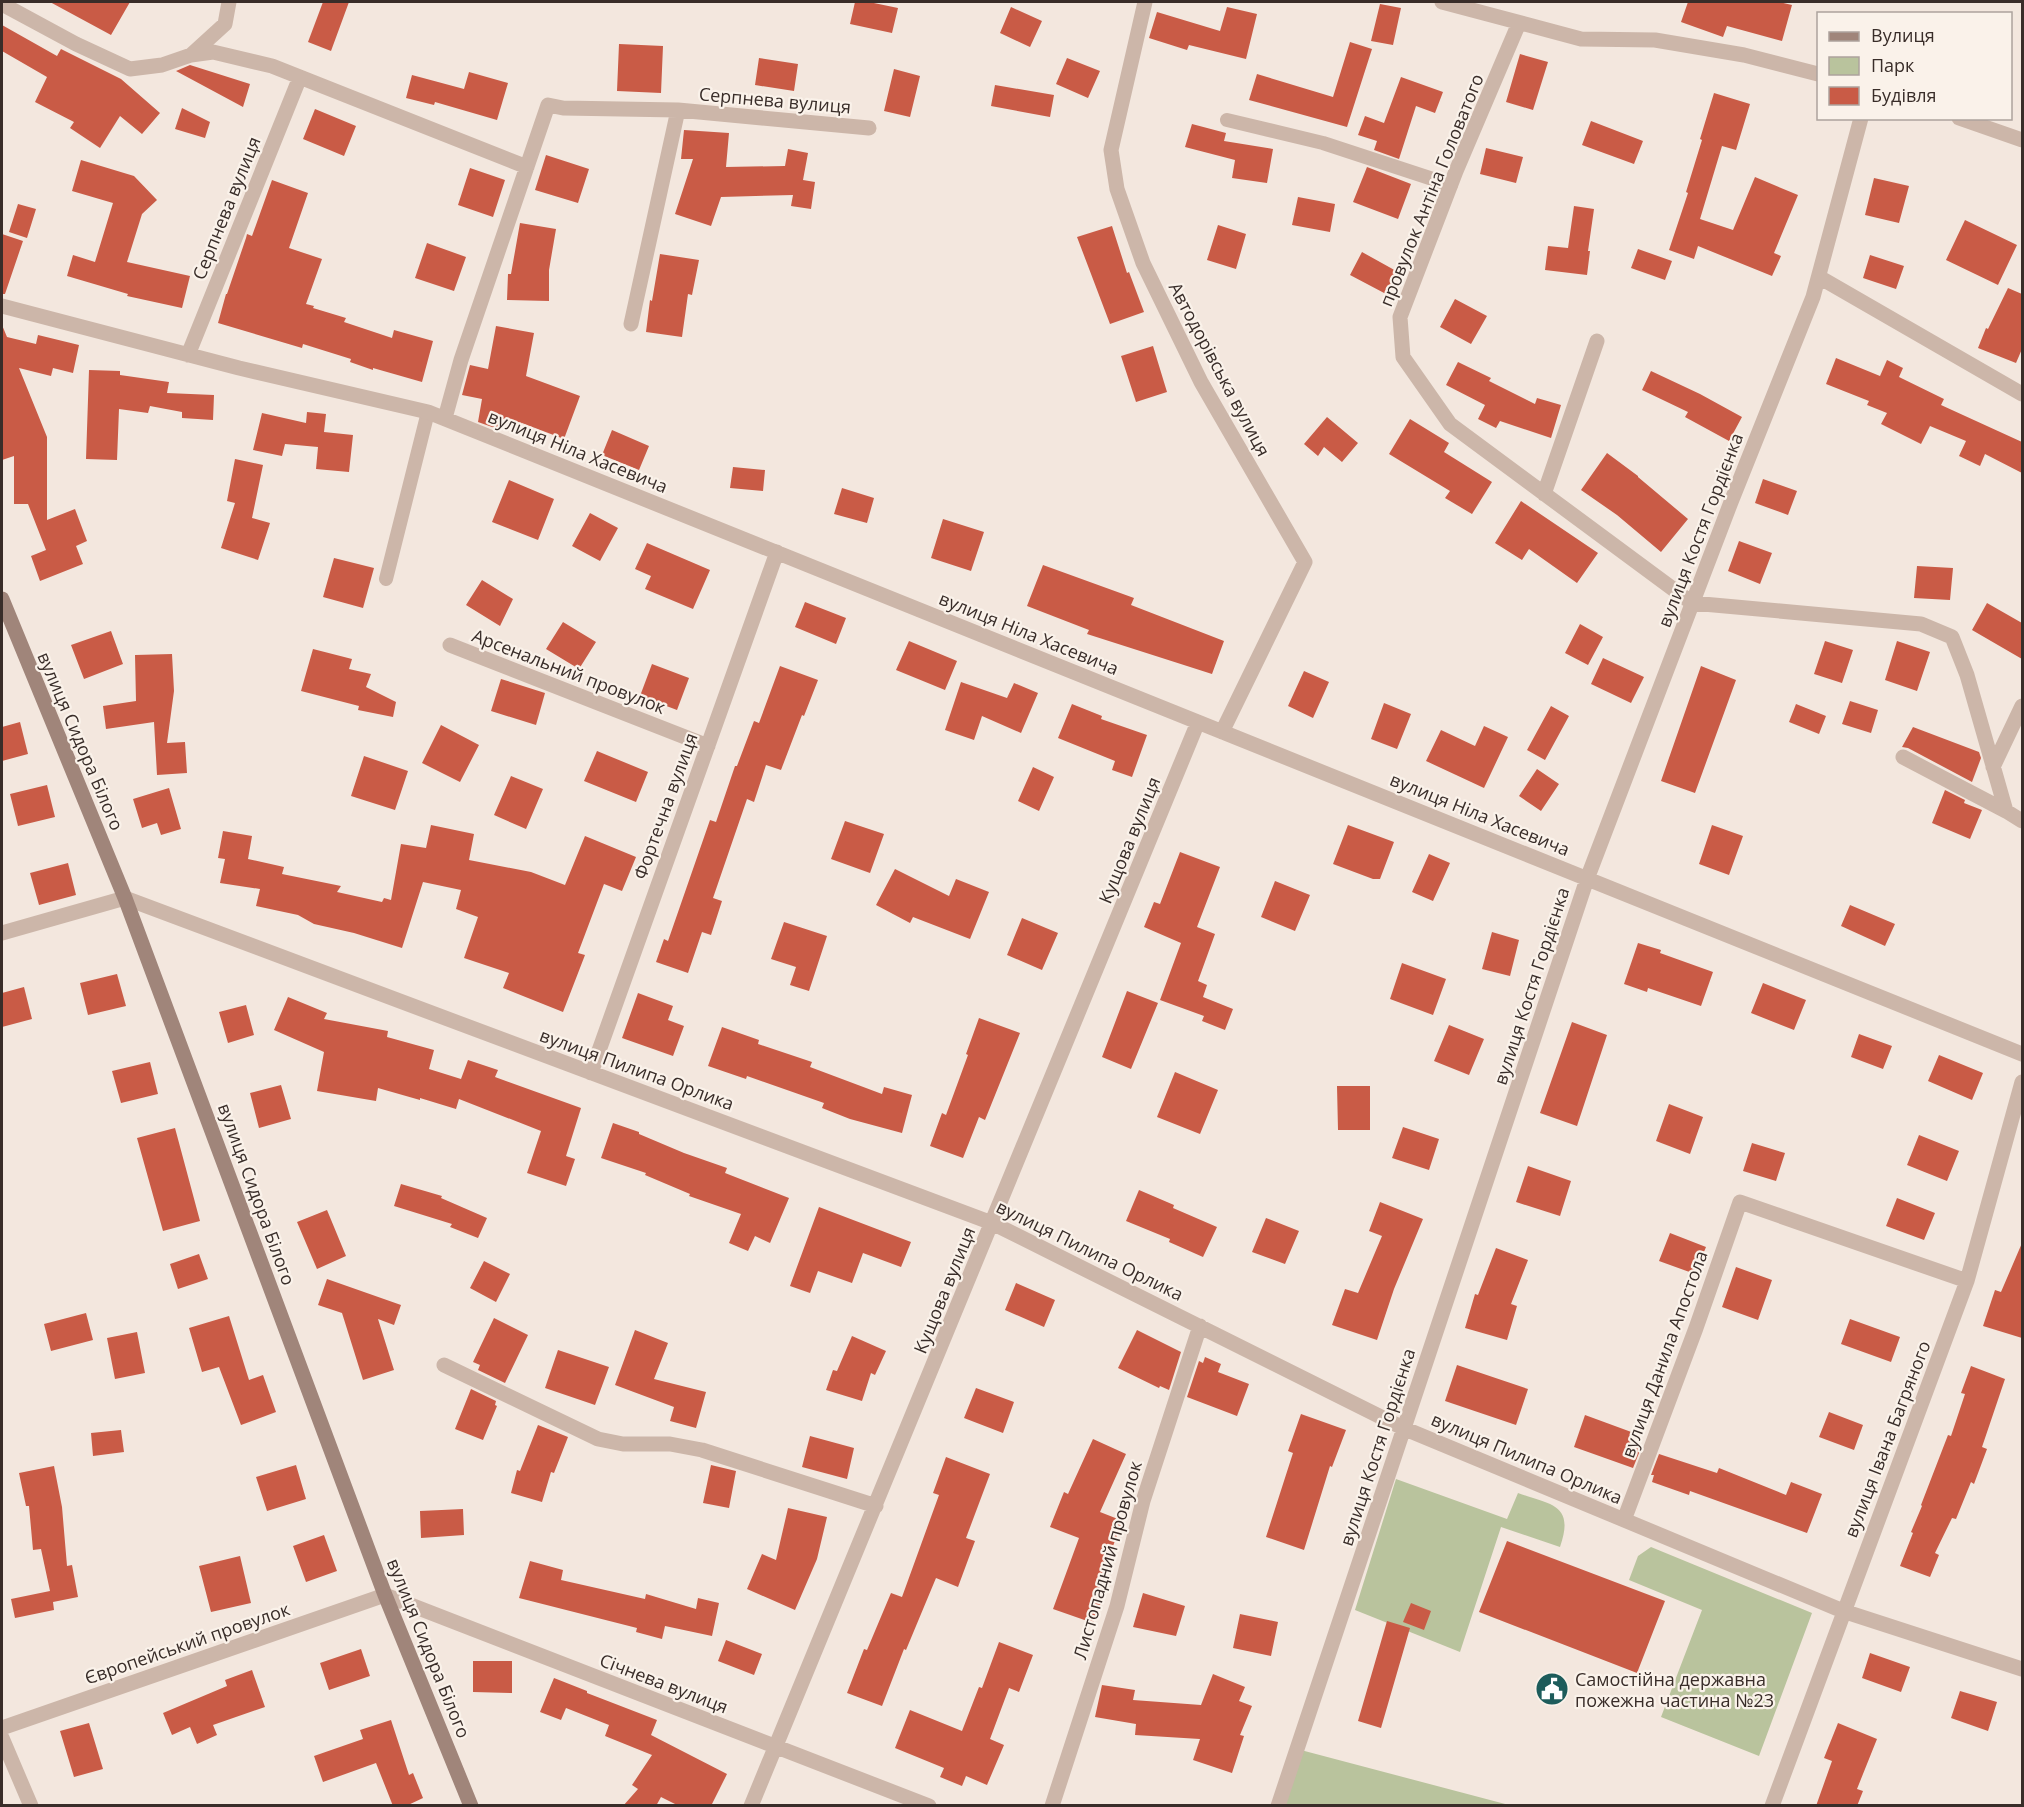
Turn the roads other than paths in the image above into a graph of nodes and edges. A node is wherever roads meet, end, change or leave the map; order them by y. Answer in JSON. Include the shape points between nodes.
{"nodes":[{"id":1,"x":229,"y":2,"type":"edge"},
{"id":2,"x":1145,"y":2,"type":"edge"},
{"id":3,"x":1442,"y":2,"type":"edge"},
{"id":4,"x":2,"y":4,"type":"edge"},
{"id":5,"x":1519,"y":23,"type":"junction"},
{"id":6,"x":191,"y":55,"type":"junction"},
{"id":7,"x":1817,"y":74,"type":"edge"},
{"id":8,"x":300,"y":77,"type":"junction"},
{"id":9,"x":678,"y":110,"type":"junction"},
{"id":10,"x":1227,"y":120,"type":"dead end"},
{"id":11,"x":1860,"y":120,"type":"edge"},
{"id":12,"x":1965,"y":120,"type":"edge"},
{"id":13,"x":869,"y":128,"type":"dead end"},
{"id":14,"x":2022,"y":140,"type":"edge"},
{"id":15,"x":527,"y":167,"type":"junction"},
{"id":16,"x":1451,"y":185,"type":"junction"},
{"id":17,"x":1819,"y":277,"type":"junction"},
{"id":18,"x":2,"y":306,"type":"edge"},
{"id":19,"x":631,"y":324,"type":"dead end"},
{"id":20,"x":1597,"y":341,"type":"dead end"},
{"id":21,"x":188,"y":355,"type":"junction"},
{"id":22,"x":2022,"y":394,"type":"edge"},
{"id":23,"x":429,"y":412,"type":"junction"},
{"id":24,"x":445,"y":418,"type":"junction"},
{"id":25,"x":1544,"y":494,"type":"junction"},
{"id":26,"x":777,"y":552,"type":"junction"},
{"id":27,"x":386,"y":579,"type":"dead end"},
{"id":28,"x":2,"y":599,"type":"edge"},
{"id":29,"x":1692,"y":603,"type":"junction"},
{"id":30,"x":450,"y":645,"type":"dead end"},
{"id":31,"x":2022,"y":706,"type":"edge"},
{"id":32,"x":1198,"y":722,"type":"junction"},
{"id":33,"x":1222,"y":732,"type":"junction"},
{"id":34,"x":708,"y":746,"type":"junction"},
{"id":35,"x":1903,"y":757,"type":"dead end"},
{"id":36,"x":1993,"y":767,"type":"junction"},
{"id":37,"x":2007,"y":811,"type":"junction"},
{"id":38,"x":2022,"y":821,"type":"edge"},
{"id":39,"x":1587,"y":879,"type":"junction"},
{"id":40,"x":125,"y":898,"type":"junction"},
{"id":41,"x":2,"y":933,"type":"edge"},
{"id":42,"x":2022,"y":1054,"type":"edge"},
{"id":43,"x":591,"y":1073,"type":"junction"},
{"id":44,"x":2022,"y":1082,"type":"edge"},
{"id":45,"x":993,"y":1222,"type":"junction"},
{"id":46,"x":1967,"y":1281,"type":"junction"},
{"id":47,"x":1200,"y":1326,"type":"junction"},
{"id":48,"x":444,"y":1365,"type":"dead end"},
{"id":49,"x":1403,"y":1428,"type":"junction"},
{"id":50,"x":876,"y":1506,"type":"junction"},
{"id":51,"x":1624,"y":1520,"type":"junction"},
{"id":52,"x":385,"y":1595,"type":"junction"},
{"id":53,"x":1843,"y":1611,"type":"junction"},
{"id":54,"x":2022,"y":1669,"type":"edge"},
{"id":55,"x":2,"y":1728,"type":"edge"},
{"id":56,"x":2,"y":1738,"type":"edge"},
{"id":57,"x":776,"y":1748,"type":"junction"},
{"id":58,"x":31,"y":1806,"type":"edge"},
{"id":59,"x":471,"y":1806,"type":"edge"},
{"id":60,"x":751,"y":1806,"type":"edge"},
{"id":61,"x":929,"y":1806,"type":"edge"},
{"id":62,"x":1052,"y":1806,"type":"edge"},
{"id":63,"x":1278,"y":1806,"type":"edge"},
{"id":64,"x":1772,"y":1806,"type":"edge"}],
"edges":[{"from":1,"to":6,"type":"street","via":[[225,24]]},
{"from":2,"to":33,"type":"street","name":"Автодорівська вулиця","via":[[1111,150],[1117,189],[1143,263],[1201,382],[1305,562]]},
{"from":3,"to":5,"type":"street"},
{"from":4,"to":6,"type":"street","via":[[130,69]]},
{"from":5,"to":7,"type":"street","via":[[1581,39],[1655,40],[1733,53]]},
{"from":5,"to":16,"type":"street","name":"провулок Антіна Головатого"},
{"from":6,"to":8,"type":"street","via":[[213,52]]},
{"from":8,"to":15,"type":"street"},
{"from":8,"to":21,"type":"street","name":"Серпнева вулиця"},
{"from":9,"to":13,"type":"street","name":"Серпнева вулиця"},
{"from":9,"to":15,"type":"street","name":"Серпнева вулиця","via":[[548,105]]},
{"from":9,"to":19,"type":"street","name":"Серпнева вулиця"},
{"from":10,"to":16,"type":"lane","via":[[1323,143]]},
{"from":11,"to":17,"type":"street","name":"вулиця Костя Гордієнка"},
{"from":12,"to":14,"type":"street"},
{"from":15,"to":24,"type":"street","name":"Серпнева вулиця"},
{"from":16,"to":25,"type":"street","name":"провулок Антіна Головатого","via":[[1400,317],[1403,357],[1450,424]]},
{"from":17,"to":22,"type":"street"},
{"from":17,"to":29,"type":"street","name":"вулиця Костя Гордієнка"},
{"from":18,"to":21,"type":"street","name":"вулиця Ніла Хасевича"},
{"from":20,"to":25,"type":"street"},
{"from":21,"to":23,"type":"street","name":"вулиця Ніла Хасевича"},
{"from":23,"to":24,"type":"street","name":"вулиця Ніла Хасевича"},
{"from":23,"to":27,"type":"lane"},
{"from":24,"to":26,"type":"street","name":"вулиця Ніла Хасевича"},
{"from":25,"to":29,"type":"street","name":"провулок Антіна Головатого"},
{"from":26,"to":32,"type":"street","name":"вулиця Ніла Хасевича"},
{"from":26,"to":34,"type":"street","name":"Фортечна вулиця"},
{"from":28,"to":40,"type":"street","name":"вулиця Сидора Білого"},
{"from":29,"to":36,"type":"street","via":[[1921,624],[1952,637]]},
{"from":29,"to":39,"type":"street","name":"вулиця Костя Гордієнка"},
{"from":30,"to":34,"type":"street","name":"Арсенальний провулок"},
{"from":31,"to":36,"type":"street"},
{"from":32,"to":33,"type":"street","name":"вулиця Ніла Хасевича"},
{"from":32,"to":45,"type":"street","name":"Кущова вулиця"},
{"from":33,"to":39,"type":"street","name":"вулиця Ніла Хасевича"},
{"from":34,"to":43,"type":"street","name":"Фортечна вулиця"},
{"from":35,"to":37,"type":"street"},
{"from":36,"to":37,"type":"street"},
{"from":37,"to":38,"type":"street"},
{"from":39,"to":42,"type":"street","name":"вулиця Ніла Хасевича"},
{"from":39,"to":49,"type":"street","name":"вулиця Костя Гордієнка"},
{"from":40,"to":41,"type":"street"},
{"from":40,"to":43,"type":"street","name":"вулиця Пилипа Орлика"},
{"from":40,"to":52,"type":"street","name":"вулиця Сидора Білого"},
{"from":43,"to":45,"type":"street","name":"вулиця Пилипа Орлика"},
{"from":44,"to":46,"type":"street","name":"вулиця Івана Багряного"},
{"from":45,"to":47,"type":"street","name":"вулиця Пилипа Орлика"},
{"from":45,"to":50,"type":"street","name":"Кущова вулиця"},
{"from":46,"to":51,"type":"street","name":"вулиця Данила Апостола","via":[[1740,1202]]},
{"from":46,"to":53,"type":"street","name":"вулиця Івана Багряного"},
{"from":47,"to":49,"type":"street","name":"вулиця Пилипа Орлика"},
{"from":47,"to":62,"type":"street","name":"Листопадний провулок","via":[[1143,1501],[1117,1606]]},
{"from":48,"to":50,"type":"street","via":[[598,1439],[702,1450]]},
{"from":49,"to":51,"type":"street","name":"вулиця Пилипа Орлика"},
{"from":49,"to":63,"type":"street","name":"вулиця Костя Гордієнка"},
{"from":50,"to":57,"type":"street","name":"Кущова вулиця"},
{"from":51,"to":53,"type":"street","name":"вулиця Пилипа Орлика"},
{"from":52,"to":55,"type":"street","name":"Європейський провулок"},
{"from":52,"to":57,"type":"street","name":"Січнева вулиця"},
{"from":52,"to":59,"type":"street","name":"вулиця Сидора Білого"},
{"from":53,"to":54,"type":"street","name":"вулиця Пилипа Орлика"},
{"from":53,"to":64,"type":"street","name":"вулиця Івана Багряного"},
{"from":56,"to":58,"type":"street"},
{"from":57,"to":60,"type":"street","name":"Кущова вулиця"},
{"from":57,"to":61,"type":"street","name":"Січнева вулиця"}]}
